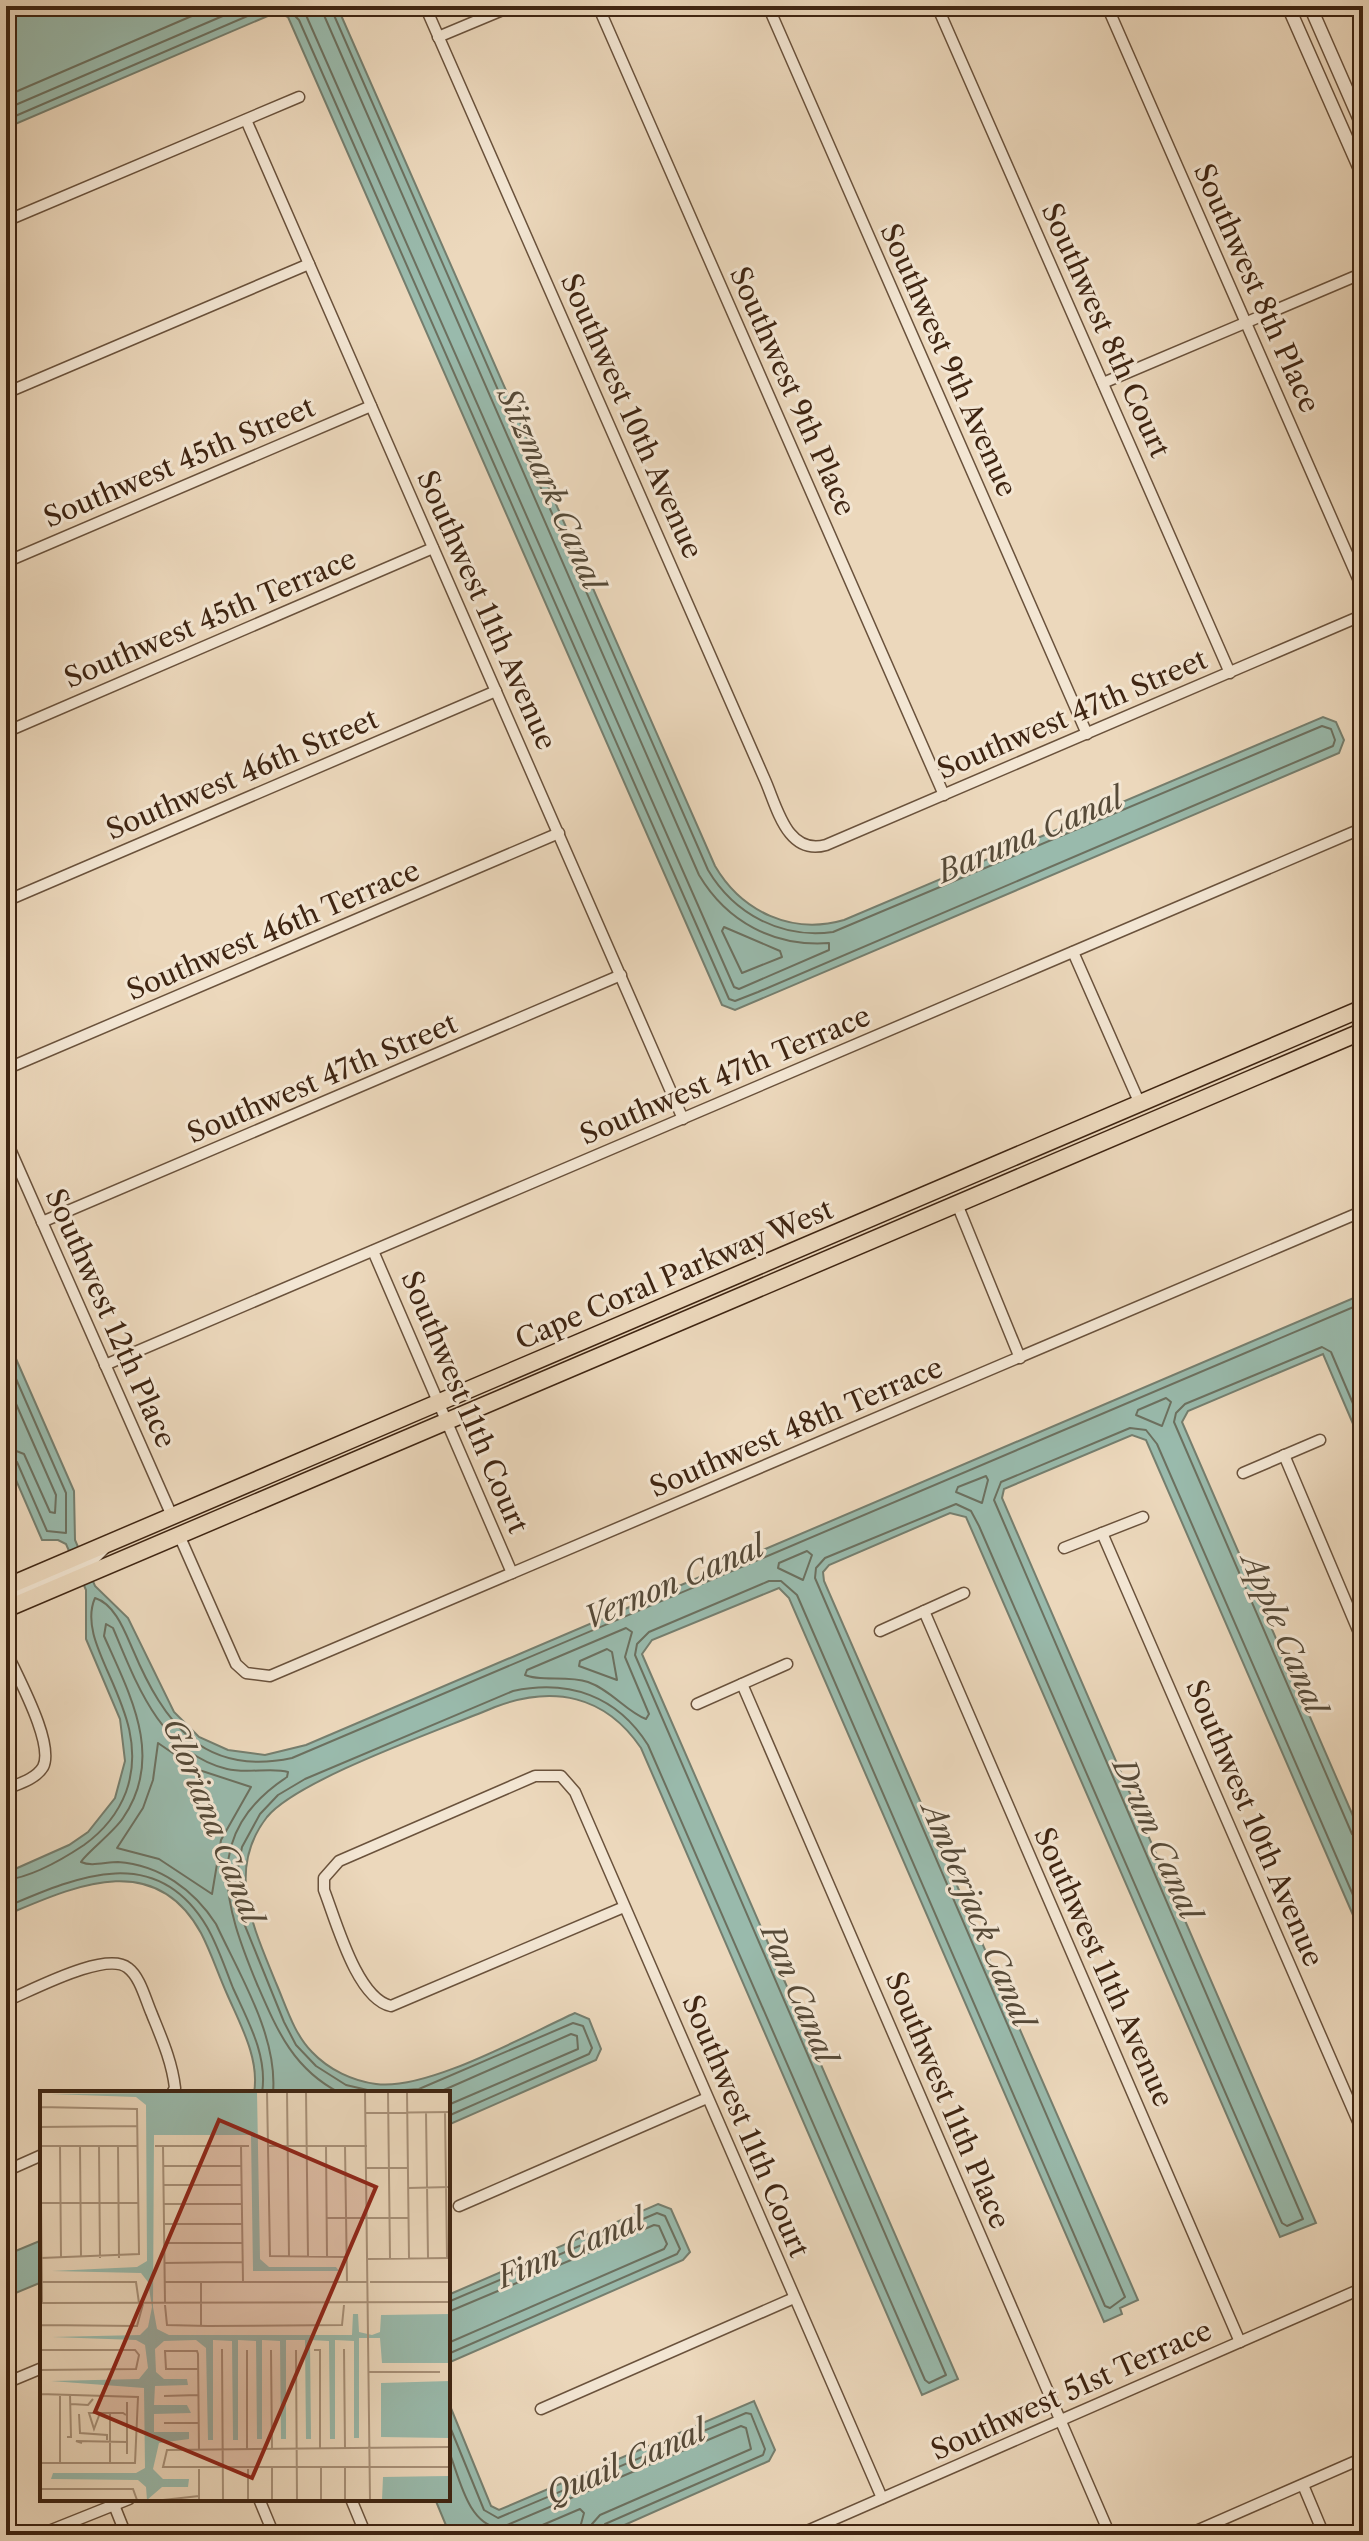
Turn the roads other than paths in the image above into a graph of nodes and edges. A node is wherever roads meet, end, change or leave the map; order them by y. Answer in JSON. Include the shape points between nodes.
{"nodes":[{"id":1,"x":425,"y":6,"type":"edge"},
{"id":2,"x":512,"y":6,"type":"edge"},
{"id":3,"x":598,"y":6,"type":"edge"},
{"id":4,"x":768,"y":6,"type":"edge"},
{"id":5,"x":937,"y":6,"type":"edge"},
{"id":6,"x":1107,"y":6,"type":"edge"},
{"id":7,"x":1288,"y":6,"type":"edge"},
{"id":8,"x":1310,"y":6,"type":"edge"},
{"id":9,"x":438,"y":37,"type":"junction"},
{"id":10,"x":299,"y":97,"type":"dead end"},
{"id":11,"x":246,"y":120,"type":"junction"},
{"id":12,"x":1363,"y":127,"type":"edge"},
{"id":13,"x":1363,"y":176,"type":"edge"},
{"id":14,"x":6,"y":221,"type":"edge"},
{"id":15,"x":309,"y":264,"type":"junction"},
{"id":16,"x":1363,"y":273,"type":"edge"},
{"id":17,"x":1246,"y":322,"type":"junction"},
{"id":18,"x":1103,"y":383,"type":"junction"},
{"id":19,"x":6,"y":393,"type":"edge"},
{"id":20,"x":371,"y":406,"type":"junction"},
{"id":21,"x":433,"y":548,"type":"junction"},
{"id":22,"x":6,"y":562,"type":"edge"},
{"id":23,"x":1363,"y":590,"type":"edge"},
{"id":24,"x":1363,"y":615,"type":"edge"},
{"id":25,"x":1230,"y":673,"type":"junction"},
{"id":26,"x":496,"y":691,"type":"junction"},
{"id":27,"x":6,"y":732,"type":"edge"},
{"id":28,"x":1087,"y":734,"type":"junction"},
{"id":29,"x":944,"y":795,"type":"junction"},
{"id":30,"x":1363,"y":828,"type":"edge"},
{"id":31,"x":559,"y":833,"type":"junction"},
{"id":32,"x":798,"y":843,"type":"joint"},
{"id":33,"x":6,"y":901,"type":"edge"},
{"id":34,"x":1073,"y":952,"type":"junction"},
{"id":35,"x":621,"y":975,"type":"junction"},
{"id":36,"x":1363,"y":1008,"type":"edge"},
{"id":37,"x":1363,"y":1031,"type":"edge"},
{"id":38,"x":6,"y":1069,"type":"edge"},
{"id":39,"x":1140,"y":1104,"type":"junction"},
{"id":40,"x":683,"y":1119,"type":"junction"},
{"id":41,"x":1086,"y":1127,"type":"junction"},
{"id":42,"x":6,"y":1140,"type":"edge"},
{"id":43,"x":933,"y":1192,"type":"junction"},
{"id":44,"x":957,"y":1204,"type":"junction"},
{"id":45,"x":1363,"y":1211,"type":"edge"},
{"id":46,"x":42,"y":1222,"type":"junction"},
{"id":47,"x":373,"y":1251,"type":"junction"},
{"id":48,"x":813,"y":1265,"type":"junction"},
{"id":49,"x":1020,"y":1358,"type":"junction"},
{"id":50,"x":105,"y":1365,"type":"junction"},
{"id":51,"x":439,"y":1403,"type":"junction"},
{"id":52,"x":447,"y":1421,"type":"junction"},
{"id":53,"x":1320,"y":1440,"type":"dead end"},
{"id":54,"x":1284,"y":1455,"type":"junction"},
{"id":55,"x":1243,"y":1473,"type":"dead end"},
{"id":56,"x":172,"y":1516,"type":"junction"},
{"id":57,"x":1143,"y":1517,"type":"dead end"},
{"id":58,"x":1102,"y":1533,"type":"junction"},
{"id":59,"x":179,"y":1535,"type":"junction"},
{"id":60,"x":105,"y":1545,"type":"junction"},
{"id":61,"x":1064,"y":1548,"type":"dead end"},
{"id":62,"x":512,"y":1573,"type":"junction"},
{"id":63,"x":6,"y":1587,"type":"edge"},
{"id":64,"x":964,"y":1593,"type":"dead end"},
{"id":65,"x":6,"y":1597,"type":"edge"},
{"id":66,"x":6,"y":1609,"type":"edge"},
{"id":67,"x":924,"y":1611,"type":"junction"},
{"id":68,"x":880,"y":1631,"type":"dead end"},
{"id":69,"x":1363,"y":1642,"type":"edge"},
{"id":70,"x":6,"y":1651,"type":"edge"},
{"id":71,"x":787,"y":1664,"type":"dead end"},
{"id":72,"x":742,"y":1684,"type":"junction"},
{"id":73,"x":697,"y":1704,"type":"dead end"},
{"id":74,"x":6,"y":1789,"type":"edge"},
{"id":75,"x":624,"y":1907,"type":"junction"},
{"id":76,"x":6,"y":2001,"type":"edge"},
{"id":77,"x":174,"y":2091,"type":"edge"},
{"id":78,"x":707,"y":2098,"type":"junction"},
{"id":79,"x":1363,"y":2133,"type":"edge"},
{"id":80,"x":40,"y":2156,"type":"edge"},
{"id":81,"x":6,"y":2171,"type":"edge"},
{"id":82,"x":459,"y":2206,"type":"dead end"},
{"id":83,"x":1363,"y":2288,"type":"edge"},
{"id":84,"x":794,"y":2298,"type":"junction"},
{"id":85,"x":1240,"y":2342,"type":"junction"},
{"id":86,"x":40,"y":2369,"type":"edge"},
{"id":87,"x":6,"y":2383,"type":"edge"},
{"id":88,"x":541,"y":2409,"type":"dead end"},
{"id":89,"x":1060,"y":2421,"type":"junction"},
{"id":90,"x":1363,"y":2458,"type":"edge"},
{"id":91,"x":1303,"y":2485,"type":"junction"},
{"id":92,"x":882,"y":2498,"type":"junction"},
{"id":93,"x":124,"y":2501,"type":"edge"},
{"id":94,"x":260,"y":2501,"type":"edge"},
{"id":95,"x":352,"y":2501,"type":"edge"},
{"id":96,"x":114,"y":2505,"type":"junction"},
{"id":97,"x":39,"y":2535,"type":"edge"},
{"id":98,"x":126,"y":2535,"type":"edge"},
{"id":99,"x":274,"y":2535,"type":"edge"},
{"id":100,"x":366,"y":2535,"type":"edge"},
{"id":101,"x":798,"y":2535,"type":"edge"},
{"id":102,"x":1110,"y":2535,"type":"edge"},
{"id":103,"x":1187,"y":2535,"type":"edge"},
{"id":104,"x":1324,"y":2535,"type":"edge"}],
"edges":[{"from":1,"to":9,"type":"street","name":"Southwest 10th Avenue"},
{"from":2,"to":9,"type":"street"},
{"from":3,"to":29,"type":"street","name":"Southwest 9th Place"},
{"from":4,"to":28,"type":"street","name":"Southwest 9th Avenue"},
{"from":5,"to":18,"type":"street","name":"Southwest 8th Court"},
{"from":6,"to":17,"type":"street","name":"Southwest 8th Place"},
{"from":7,"to":13,"type":"street"},
{"from":8,"to":12,"type":"street"},
{"from":9,"to":32,"type":"street","name":"Southwest 10th Avenue","via":[[765,780]]},
{"from":10,"to":11,"type":"street"},
{"from":11,"to":14,"type":"street"},
{"from":11,"to":15,"type":"street","name":"Southwest 11th Avenue"},
{"from":15,"to":19,"type":"street"},
{"from":15,"to":20,"type":"street","name":"Southwest 11th Avenue"},
{"from":16,"to":17,"type":"street"},
{"from":17,"to":18,"type":"street"},
{"from":17,"to":23,"type":"street","name":"Southwest 8th Place"},
{"from":18,"to":25,"type":"street","name":"Southwest 8th Court"},
{"from":20,"to":21,"type":"street","name":"Southwest 11th Avenue"},
{"from":20,"to":22,"type":"street","name":"Southwest 45th Street"},
{"from":21,"to":26,"type":"street","name":"Southwest 11th Avenue"},
{"from":21,"to":27,"type":"street","name":"Southwest 45th Terrace"},
{"from":24,"to":25,"type":"street","name":"Southwest 47th Street"},
{"from":25,"to":28,"type":"street","name":"Southwest 47th Street"},
{"from":26,"to":31,"type":"street","name":"Southwest 11th Avenue"},
{"from":26,"to":33,"type":"street","name":"Southwest 46th Street"},
{"from":28,"to":29,"type":"street","name":"Southwest 47th Street"},
{"from":29,"to":32,"type":"street","name":"Southwest 47th Street","via":[[826,845]]},
{"from":30,"to":34,"type":"street","name":"Southwest 47th Terrace"},
{"from":31,"to":35,"type":"street","name":"Southwest 11th Avenue"},
{"from":31,"to":38,"type":"street","name":"Southwest 46th Terrace"},
{"from":34,"to":39,"type":"street"},
{"from":34,"to":40,"type":"street","name":"Southwest 47th Terrace"},
{"from":35,"to":40,"type":"street","name":"Southwest 11th Avenue"},
{"from":35,"to":46,"type":"street","name":"Southwest 47th Street"},
{"from":36,"to":39,"type":"main road","name":"Cape Coral Parkway West"},
{"from":37,"to":44,"type":"main road","name":"Cape Coral Parkway West"},
{"from":39,"to":41,"type":"main road","name":"Cape Coral Parkway West"},
{"from":40,"to":47,"type":"street","name":"Southwest 47th Terrace"},
{"from":41,"to":43,"type":"main road","name":"Cape Coral Parkway West"},
{"from":41,"to":44,"type":"main road","via":[[1069,1145],[974,1185]]},
{"from":42,"to":46,"type":"street","name":"Southwest 12th Place"},
{"from":43,"to":48,"type":"main road","via":[[929,1205],[841,1242]]},
{"from":43,"to":51,"type":"main road","name":"Cape Coral Parkway West"},
{"from":44,"to":48,"type":"main road","name":"Cape Coral Parkway West"},
{"from":44,"to":49,"type":"street"},
{"from":45,"to":49,"type":"street","name":"Southwest 48th Terrace"},
{"from":46,"to":50,"type":"street","name":"Southwest 12th Place"},
{"from":47,"to":50,"type":"street","name":"Southwest 47th Terrace"},
{"from":47,"to":51,"type":"street","name":"Southwest 11th Court"},
{"from":48,"to":52,"type":"main road","name":"Cape Coral Parkway West"},
{"from":49,"to":62,"type":"street","name":"Southwest 48th Terrace"},
{"from":50,"to":56,"type":"street","name":"Southwest 12th Place"},
{"from":51,"to":52,"type":"street","name":"Southwest 11th Court"},
{"from":51,"to":56,"type":"main road","name":"Cape Coral Parkway West"},
{"from":52,"to":59,"type":"main road","name":"Cape Coral Parkway West"},
{"from":52,"to":62,"type":"street","name":"Southwest 11th Court"},
{"from":53,"to":54,"type":"street"},
{"from":54,"to":55,"type":"street"},
{"from":54,"to":69,"type":"street"},
{"from":56,"to":60,"type":"main road","name":"Cape Coral Parkway West"},
{"from":57,"to":58,"type":"street"},
{"from":58,"to":61,"type":"street"},
{"from":58,"to":79,"type":"street","name":"Southwest 10th Avenue"},
{"from":59,"to":62,"type":"street","name":"Southwest 48th Terrace","via":[[236,1664],[246,1673],[270,1676]]},
{"from":59,"to":66,"type":"main road","name":"Cape Coral Parkway West"},
{"from":60,"to":63,"type":"main road","name":"Cape Coral Parkway West"},
{"from":60,"to":65,"type":"street","via":[[92,1561]]},
{"from":64,"to":67,"type":"street"},
{"from":67,"to":68,"type":"street"},
{"from":67,"to":85,"type":"street","name":"Southwest 11th Avenue"},
{"from":70,"to":74,"type":"street","via":[[47,1745],[44,1766],[36,1776]]},
{"from":71,"to":72,"type":"street"},
{"from":72,"to":73,"type":"street"},
{"from":72,"to":89,"type":"street","name":"Southwest 11th Place"},
{"from":75,"to":75,"type":"street","name":"Southwest 11th Court","via":[[575,1792],[561,1776],[535,1776],[399,1834],[339,1861],[324,1878],[324,1890],[365,1990],[379,2004],[391,2006]]},
{"from":75,"to":78,"type":"street","name":"Southwest 11th Court"},
{"from":76,"to":77,"type":"street","via":[[101,1962],[121,1963],[140,1986],[172,2063]]},
{"from":78,"to":82,"type":"street"},
{"from":78,"to":84,"type":"street","name":"Southwest 11th Court"},
{"from":80,"to":81,"type":"street"},
{"from":83,"to":85,"type":"street","name":"Southwest 51st Terrace"},
{"from":84,"to":88,"type":"street"},
{"from":84,"to":92,"type":"street","name":"Southwest 11th Court"},
{"from":85,"to":89,"type":"street","name":"Southwest 51st Terrace"},
{"from":86,"to":87,"type":"street"},
{"from":89,"to":92,"type":"street","name":"Southwest 51st Terrace"},
{"from":89,"to":102,"type":"street","name":"Southwest 11th Place"},
{"from":90,"to":91,"type":"street"},
{"from":91,"to":103,"type":"street"},
{"from":91,"to":104,"type":"street"},
{"from":92,"to":101,"type":"street","name":"Southwest 51st Terrace"},
{"from":93,"to":96,"type":"street"},
{"from":94,"to":99,"type":"street"},
{"from":95,"to":100,"type":"street"},
{"from":96,"to":97,"type":"street"},
{"from":96,"to":98,"type":"street"}]}
